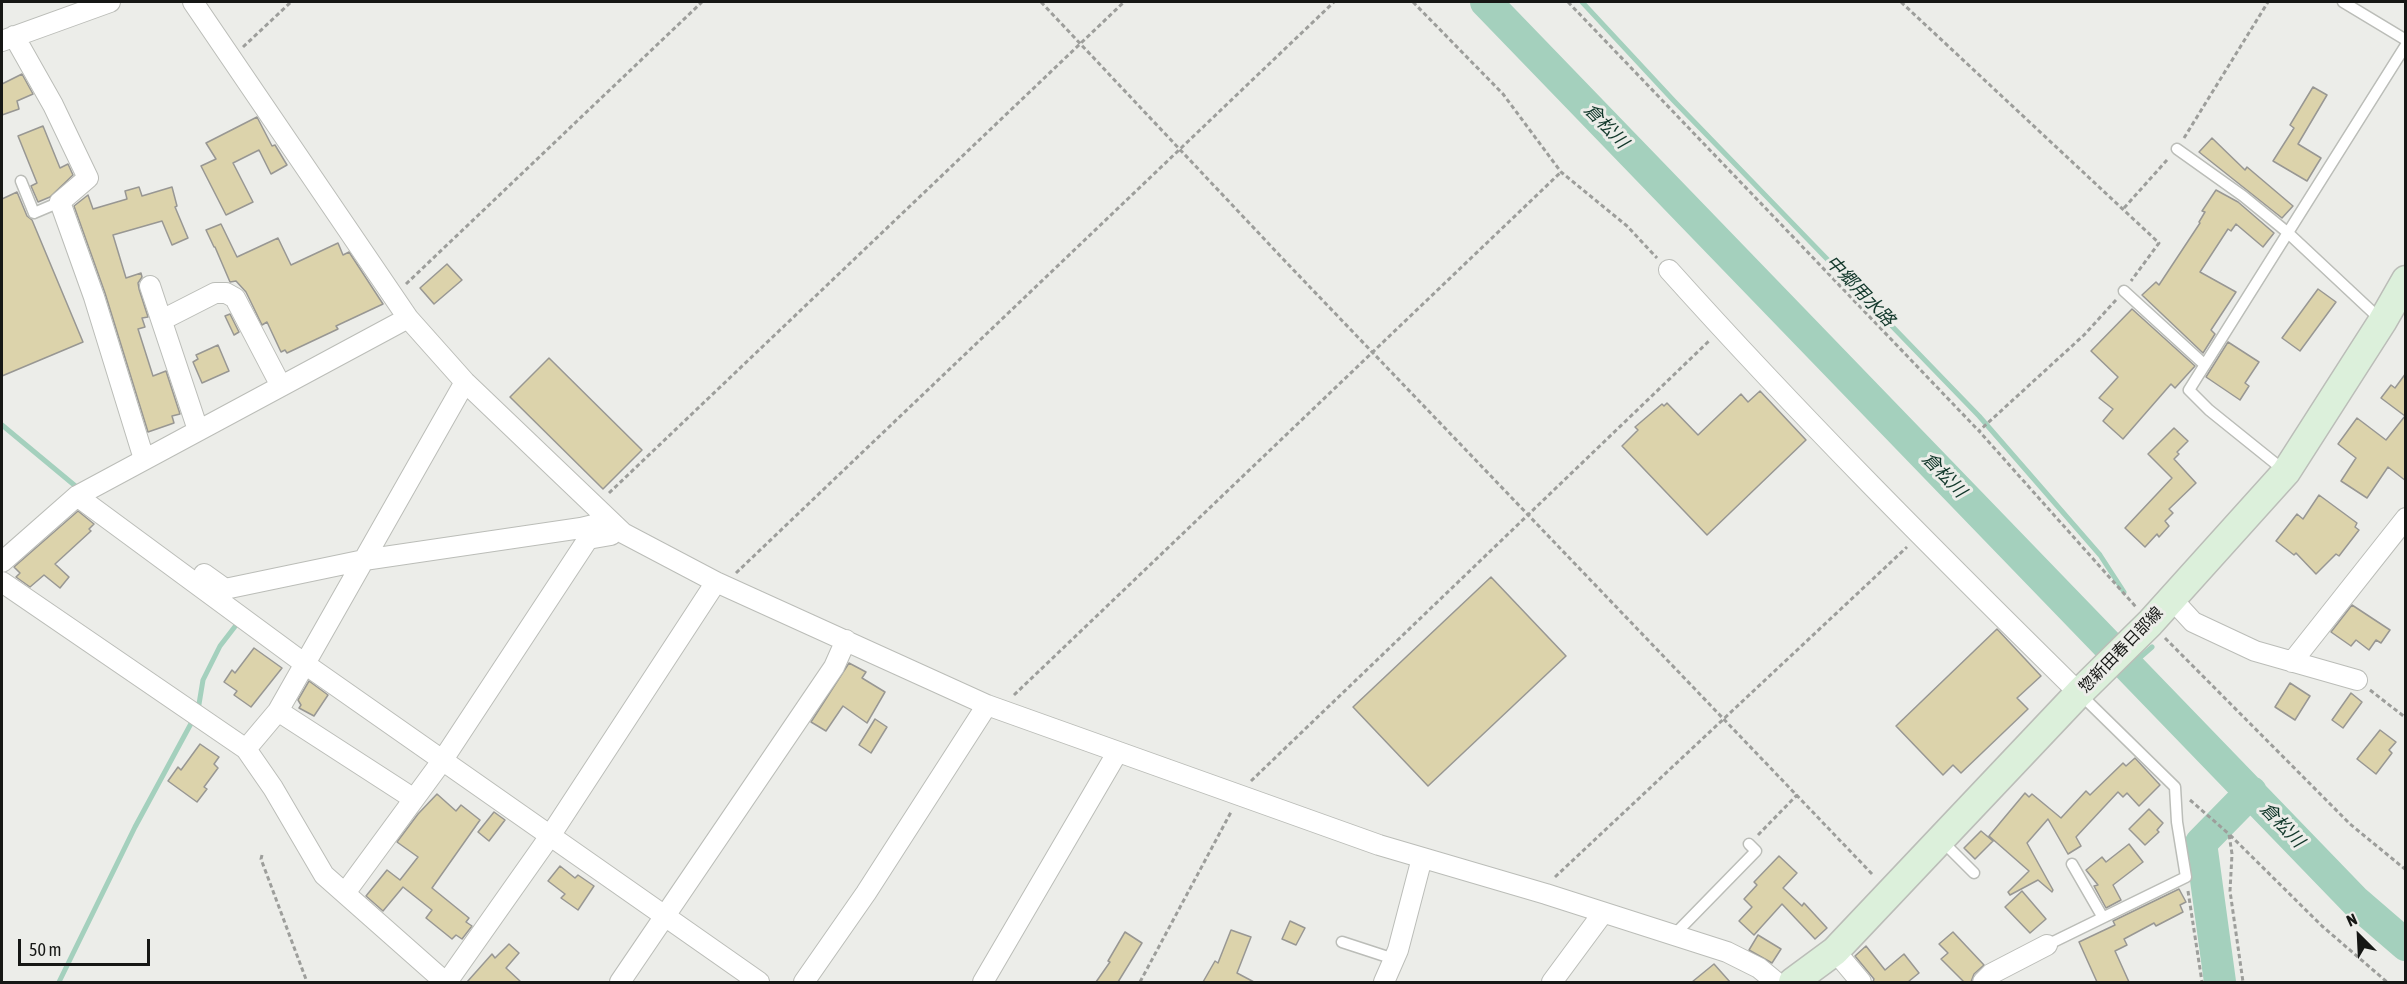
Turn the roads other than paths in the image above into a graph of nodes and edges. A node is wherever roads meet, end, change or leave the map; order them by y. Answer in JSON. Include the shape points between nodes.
{"nodes":[{"id":1,"x":109,"y":2,"type":"edge"},
{"id":2,"x":194,"y":2,"type":"edge"},
{"id":3,"x":2343,"y":2,"type":"edge"},
{"id":4,"x":8,"y":39,"type":"edge"},
{"id":5,"x":2406,"y":40,"type":"edge"},
{"id":6,"x":2406,"y":45,"type":"edge"},
{"id":7,"x":2177,"y":149,"type":"road end"},
{"id":8,"x":21,"y":181,"type":"dead end"},
{"id":9,"x":60,"y":202,"type":"junction"},
{"id":10,"x":2287,"y":232,"type":"junction"},
{"id":11,"x":1669,"y":270,"type":"road end"},
{"id":12,"x":2406,"y":280,"type":"edge"},
{"id":13,"x":150,"y":286,"type":"dead end"},
{"id":14,"x":2124,"y":291,"type":"road end"},
{"id":15,"x":408,"y":318,"type":"junction"},
{"id":16,"x":162,"y":320,"type":"junction"},
{"id":17,"x":2382,"y":322,"type":"junction"},
{"id":18,"x":2205,"y":365,"type":"junction"},
{"id":19,"x":465,"y":382,"type":"junction"},
{"id":20,"x":281,"y":386,"type":"junction"},
{"id":21,"x":198,"y":430,"type":"junction"},
{"id":22,"x":144,"y":459,"type":"junction"},
{"id":23,"x":2286,"y":472,"type":"junction"},
{"id":24,"x":83,"y":493,"type":"junction"},
{"id":25,"x":2406,"y":518,"type":"edge"},
{"id":26,"x":616,"y":527,"type":"junction"},
{"id":27,"x":151,"y":543,"type":"junction"},
{"id":28,"x":364,"y":560,"type":"junction"},
{"id":29,"x":2,"y":562,"type":"edge"},
{"id":30,"x":726,"y":580,"type":"junction"},
{"id":31,"x":2,"y":582,"type":"edge"},
{"id":32,"x":2171,"y":598,"type":"junction"},
{"id":33,"x":846,"y":639,"type":"junction"},
{"id":34,"x":2292,"y":662,"type":"junction"},
{"id":35,"x":305,"y":664,"type":"junction"},
{"id":36,"x":2357,"y":680,"type":"road end"},
{"id":37,"x":2079,"y":693,"type":"junction"},
{"id":38,"x":987,"y":705,"type":"junction"},
{"id":39,"x":278,"y":711,"type":"junction"},
{"id":40,"x":246,"y":749,"type":"junction"},
{"id":41,"x":1117,"y":753,"type":"junction"},
{"id":42,"x":442,"y":761,"type":"junction"},
{"id":43,"x":414,"y":799,"type":"junction"},
{"id":44,"x":550,"y":836,"type":"junction"},
{"id":45,"x":1940,"y":840,"type":"junction"},
{"id":46,"x":1749,"y":844,"type":"road end"},
{"id":47,"x":1422,"y":858,"type":"junction"},
{"id":48,"x":2073,"y":864,"type":"dead end"},
{"id":49,"x":1974,"y":873,"type":"dead end"},
{"id":50,"x":345,"y":893,"type":"junction"},
{"id":51,"x":1604,"y":913,"type":"junction"},
{"id":52,"x":2102,"y":916,"type":"junction"},
{"id":53,"x":666,"y":917,"type":"junction"},
{"id":54,"x":1673,"y":936,"type":"junction"},
{"id":55,"x":1342,"y":942,"type":"dead end"},
{"id":56,"x":2047,"y":945,"type":"joint"},
{"id":57,"x":1835,"y":951,"type":"junction"},
{"id":58,"x":1394,"y":959,"type":"junction"},
{"id":59,"x":446,"y":982,"type":"edge"},
{"id":60,"x":620,"y":982,"type":"edge"},
{"id":61,"x":759,"y":982,"type":"edge"},
{"id":62,"x":804,"y":982,"type":"edge"},
{"id":63,"x":982,"y":982,"type":"edge"},
{"id":64,"x":1384,"y":982,"type":"edge"},
{"id":65,"x":1552,"y":982,"type":"edge"},
{"id":66,"x":1776,"y":982,"type":"edge"},
{"id":67,"x":1793,"y":982,"type":"edge"},
{"id":68,"x":1862,"y":982,"type":"edge"},
{"id":69,"x":1983,"y":982,"type":"edge"}],
"edges":[{"from":1,"to":4,"type":"street"},
{"from":2,"to":15,"type":"street"},
{"from":3,"to":5,"type":"lane"},
{"from":4,"to":9,"type":"street","via":[[54,105],[88,178]]},
{"from":6,"to":10,"type":"lane"},
{"from":7,"to":10,"type":"lane"},
{"from":8,"to":9,"type":"lane","via":[[34,213]]},
{"from":9,"to":22,"type":"street"},
{"from":10,"to":17,"type":"lane"},
{"from":10,"to":18,"type":"lane"},
{"from":11,"to":37,"type":"street","via":[[1918,535]]},
{"from":12,"to":17,"type":"main road","name":"惣新田春日部線"},
{"from":13,"to":16,"type":"street"},
{"from":14,"to":18,"type":"lane"},
{"from":15,"to":19,"type":"street"},
{"from":15,"to":20,"type":"street"},
{"from":16,"to":20,"type":"street","via":[[215,293],[226,293],[235,298]]},
{"from":16,"to":21,"type":"street"},
{"from":17,"to":23,"type":"main road","name":"惣新田春日部線"},
{"from":18,"to":23,"type":"lane","via":[[2189,390]]},
{"from":19,"to":26,"type":"street"},
{"from":19,"to":28,"type":"street"},
{"from":20,"to":21,"type":"street"},
{"from":21,"to":22,"type":"street"},
{"from":22,"to":24,"type":"street"},
{"from":23,"to":32,"type":"main road","name":"惣新田春日部線"},
{"from":24,"to":27,"type":"street"},
{"from":24,"to":29,"type":"street"},
{"from":25,"to":34,"type":"street"},
{"from":26,"to":28,"type":"street","via":[[581,528]]},
{"from":26,"to":30,"type":"street"},
{"from":26,"to":42,"type":"street","via":[[588,539]]},
{"from":27,"to":28,"type":"street","via":[[225,589]]},
{"from":27,"to":35,"type":"street"},
{"from":28,"to":35,"type":"street"},
{"from":30,"to":33,"type":"street"},
{"from":30,"to":44,"type":"street"},
{"from":31,"to":40,"type":"street"},
{"from":32,"to":34,"type":"street","via":[[2193,622],[2255,651]]},
{"from":32,"to":37,"type":"main road","name":"惣新田春日部線"},
{"from":33,"to":38,"type":"street"},
{"from":33,"to":53,"type":"street","via":[[834,666]]},
{"from":34,"to":36,"type":"street"},
{"from":35,"to":39,"type":"street"},
{"from":35,"to":42,"type":"street"},
{"from":37,"to":45,"type":"main road","name":"惣新田春日部線"},
{"from":37,"to":52,"type":"lane","via":[[2175,787],[2186,877]]},
{"from":38,"to":41,"type":"street"},
{"from":38,"to":62,"type":"street"},
{"from":39,"to":40,"type":"street"},
{"from":39,"to":43,"type":"street"},
{"from":40,"to":50,"type":"street","via":[[324,874]]},
{"from":41,"to":47,"type":"street","via":[[1245,788],[1379,846]]},
{"from":41,"to":63,"type":"street"},
{"from":42,"to":43,"type":"street"},
{"from":42,"to":44,"type":"street"},
{"from":43,"to":50,"type":"street"},
{"from":44,"to":53,"type":"street"},
{"from":44,"to":59,"type":"street"},
{"from":45,"to":49,"type":"lane"},
{"from":45,"to":57,"type":"main road","name":"惣新田春日部線"},
{"from":46,"to":54,"type":"lane","via":[[1756,851]]},
{"from":47,"to":51,"type":"street"},
{"from":47,"to":58,"type":"street"},
{"from":48,"to":52,"type":"lane"},
{"from":50,"to":59,"type":"street"},
{"from":51,"to":54,"type":"street"},
{"from":51,"to":65,"type":"street"},
{"from":52,"to":56,"type":"lane"},
{"from":53,"to":60,"type":"street"},
{"from":53,"to":61,"type":"street"},
{"from":54,"to":66,"type":"street","via":[[1727,952],[1759,968]]},
{"from":55,"to":58,"type":"lane"},
{"from":56,"to":69,"type":"street"},
{"from":57,"to":67,"type":"main road","name":"惣新田春日部線"},
{"from":57,"to":68,"type":"street"},
{"from":58,"to":64,"type":"street"}]}
